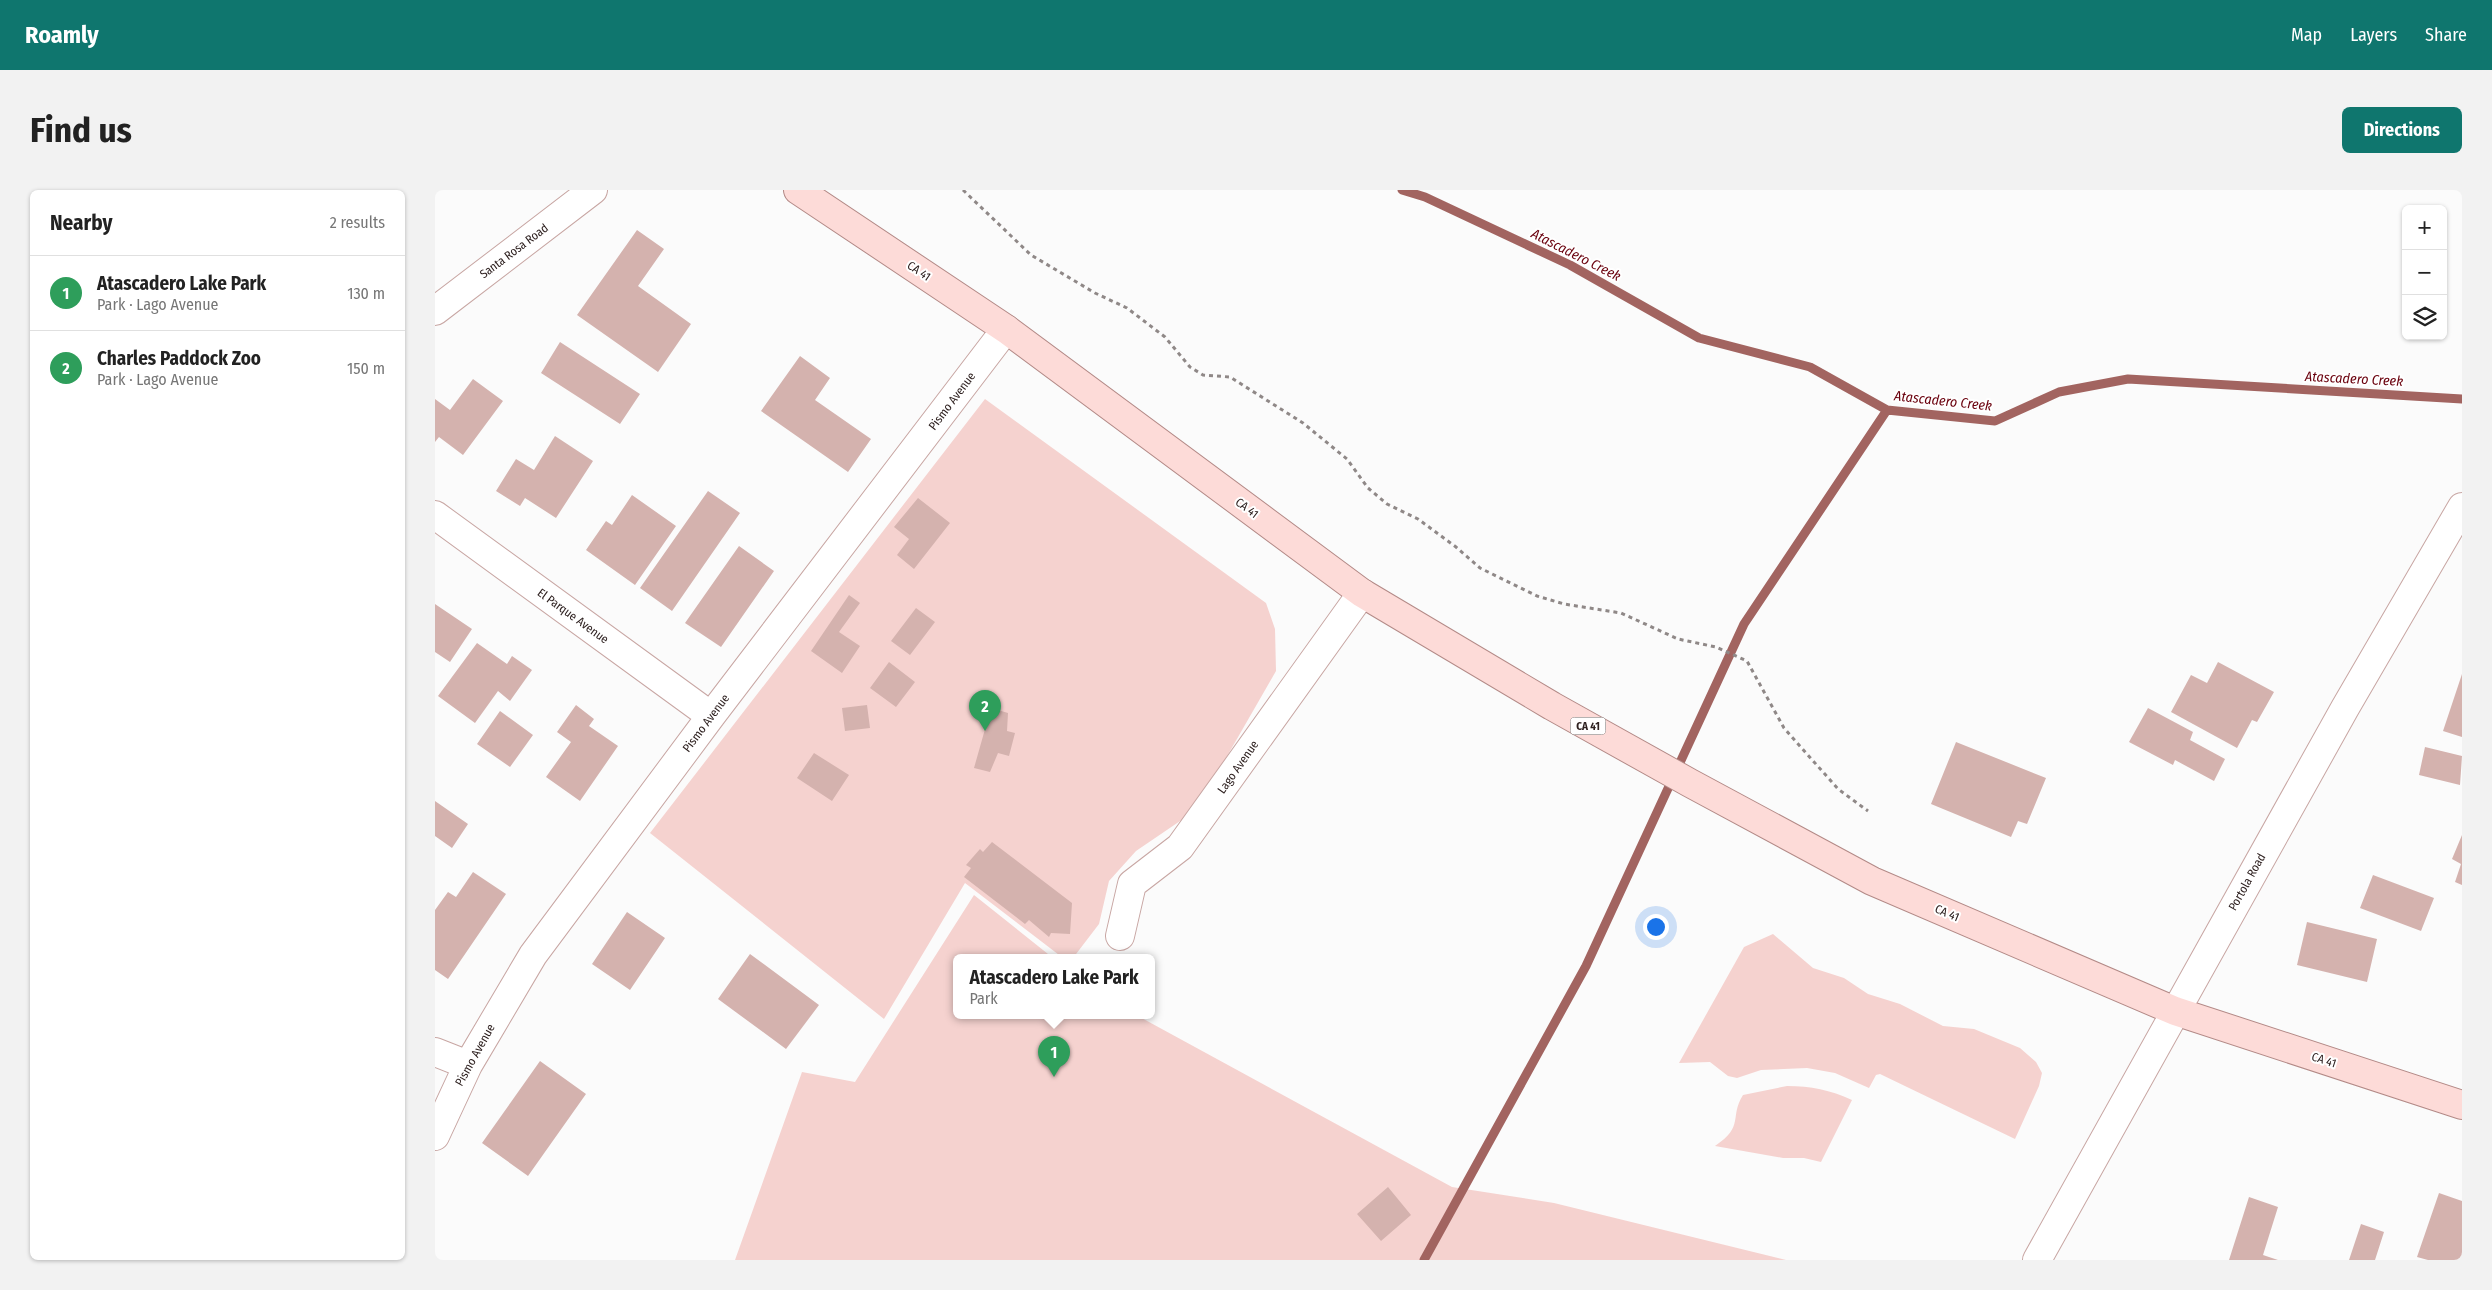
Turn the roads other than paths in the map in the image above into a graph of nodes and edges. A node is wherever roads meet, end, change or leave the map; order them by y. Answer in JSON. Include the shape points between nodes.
{"nodes":[{"id":1,"x":593,"y":190,"type":"edge"},
{"id":2,"x":798,"y":190,"type":"edge"},
{"id":3,"x":435,"y":311,"type":"edge"},
{"id":4,"x":1007,"y":329,"type":"junction"},
{"id":5,"x":2462,"y":506,"type":"edge"},
{"id":6,"x":435,"y":515,"type":"edge"},
{"id":7,"x":1362,"y":594,"type":"junction"},
{"id":8,"x":711,"y":716,"type":"junction"},
{"id":9,"x":1120,"y":936,"type":"dead end"},
{"id":10,"x":2175,"y":1011,"type":"junction"},
{"id":11,"x":435,"y":1052,"type":"edge"},
{"id":12,"x":468,"y":1065,"type":"junction"},
{"id":13,"x":2462,"y":1105,"type":"edge"},
{"id":14,"x":435,"y":1136,"type":"edge"},
{"id":15,"x":2037,"y":1260,"type":"edge"}],
"edges":[{"from":1,"to":3,"type":"street","name":"Santa Rosa Road"},
{"from":2,"to":4,"type":"main road","name":"CA 41","number":"CA 41"},
{"from":4,"to":7,"type":"main road","name":"CA 41","number":"CA 41"},
{"from":4,"to":8,"type":"street","name":"Pismo Avenue"},
{"from":5,"to":10,"type":"street","name":"Portola Road"},
{"from":6,"to":8,"type":"street","name":"El Parque Avenue"},
{"from":7,"to":9,"type":"street","name":"Lago Avenue","via":[[1181,847],[1132,884]]},
{"from":7,"to":10,"type":"main road","name":"CA 41","number":"CA 41","via":[[1560,711],[1872,881]]},
{"from":8,"to":12,"type":"street","name":"Pismo Avenue","via":[[533,955]]},
{"from":10,"to":13,"type":"main road","name":"CA 41","number":"CA 41"},
{"from":10,"to":15,"type":"street","name":"Portola Road"},
{"from":11,"to":12,"type":"street"},
{"from":12,"to":14,"type":"street","name":"Pismo Avenue"}]}
